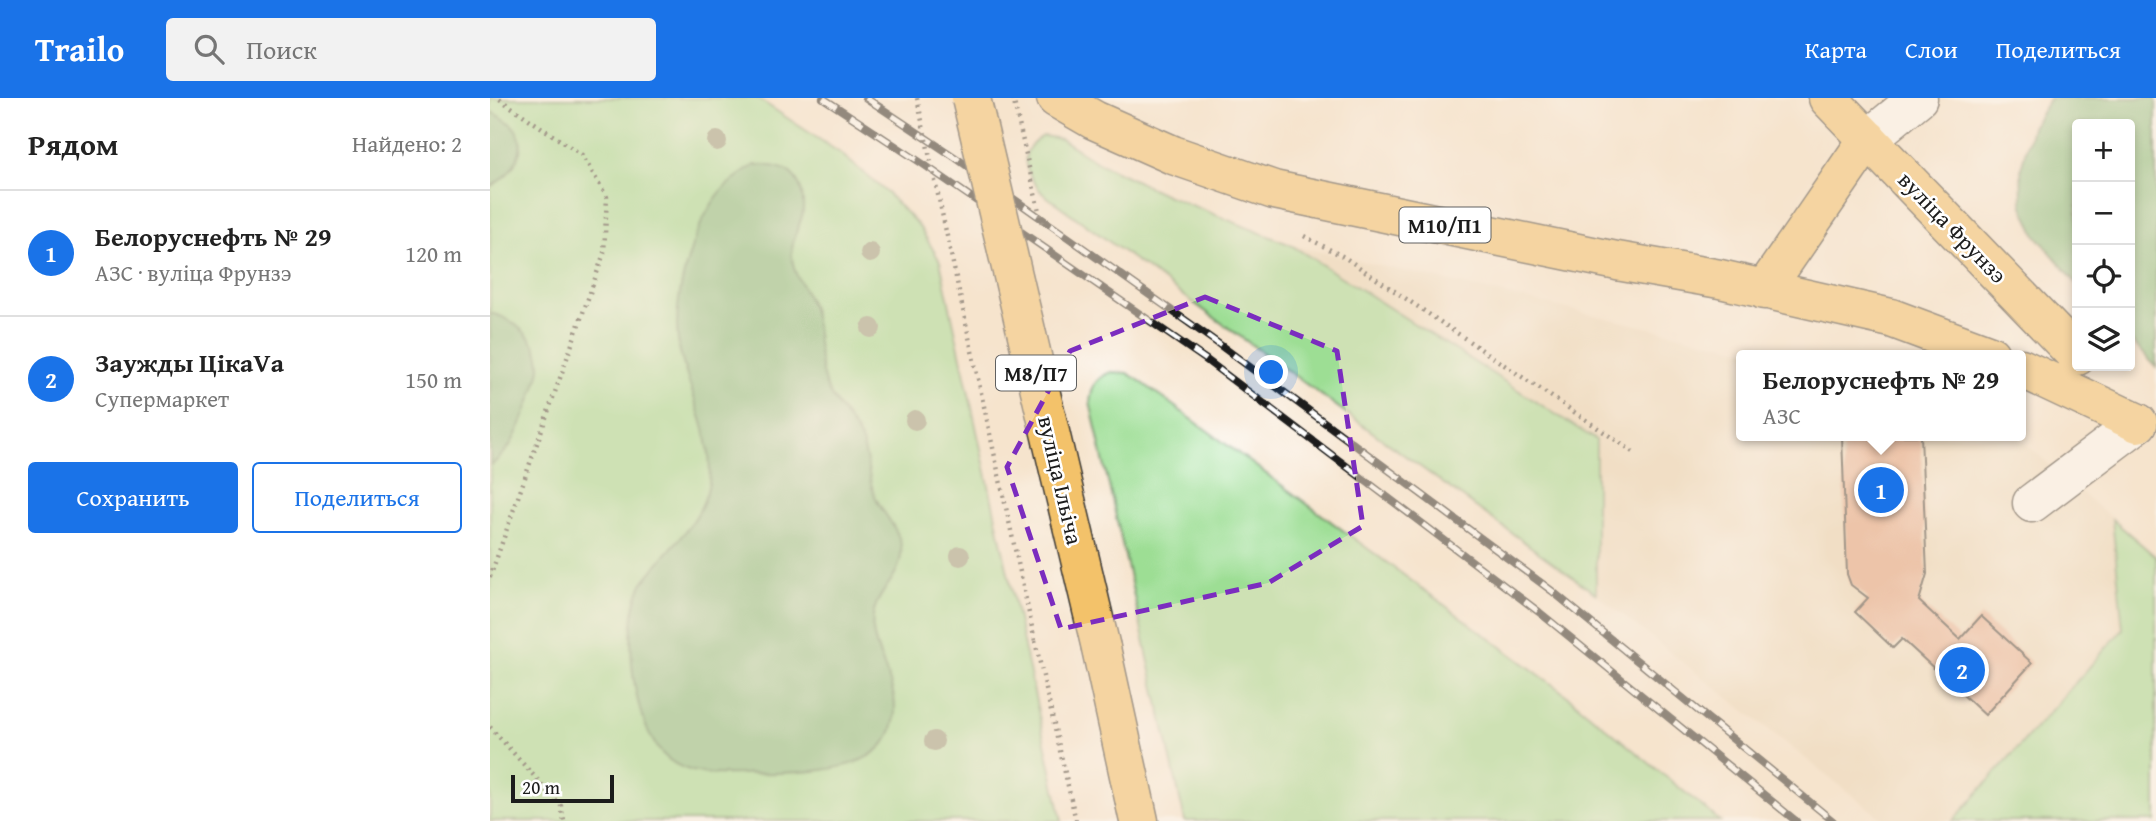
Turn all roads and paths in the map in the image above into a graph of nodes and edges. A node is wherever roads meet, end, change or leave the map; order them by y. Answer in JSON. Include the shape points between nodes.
{"nodes":[{"id":1,"x":498,"y":98,"type":"edge"},
{"id":2,"x":917,"y":98,"type":"edge"},
{"id":3,"x":971,"y":98,"type":"edge"},
{"id":4,"x":1009,"y":98,"type":"edge"},
{"id":5,"x":1056,"y":98,"type":"edge"},
{"id":6,"x":1828,"y":98,"type":"edge"},
{"id":7,"x":1918,"y":98,"type":"edge"},
{"id":8,"x":1019,"y":105,"type":"dead end"},
{"id":9,"x":1868,"y":139,"type":"junction"},
{"id":10,"x":1302,"y":235,"type":"dead end"},
{"id":11,"x":1764,"y":290,"type":"junction"},
{"id":12,"x":1977,"y":350,"type":"edge"},
{"id":13,"x":2072,"y":351,"type":"edge"},
{"id":14,"x":2026,"y":371,"type":"edge"},
{"id":15,"x":2091,"y":371,"type":"edge"},
{"id":16,"x":2147,"y":432,"type":"edge"},
{"id":17,"x":1635,"y":453,"type":"dead end"},
{"id":18,"x":2032,"y":503,"type":"dead end"},
{"id":19,"x":490,"y":576,"type":"edge"},
{"id":20,"x":490,"y":727,"type":"edge"},
{"id":21,"x":564,"y":821,"type":"edge"},
{"id":22,"x":1076,"y":821,"type":"edge"},
{"id":23,"x":1139,"y":821,"type":"edge"}],
"edges":[{"from":1,"to":19,"type":"path","via":[[582,155],[607,197],[604,253]]},
{"from":2,"to":22,"type":"path","bridge":true},
{"from":3,"to":23,"type":"main road","name":"вуліца Ільіча","number":"М8/П7","bridge":true},
{"from":4,"to":8,"type":"path"},
{"from":5,"to":11,"type":"main road","number":"М10/П1","via":[[1173,155],[1274,190]]},
{"from":6,"to":9,"type":"main road","name":"вуліца Фрунзэ"},
{"from":7,"to":9,"type":"street"},
{"from":9,"to":11,"type":"main road"},
{"from":9,"to":13,"type":"main road","name":"вуліца Фрунзэ"},
{"from":10,"to":17,"type":"path","via":[[1344,257]]},
{"from":11,"to":12,"type":"main road","number":"М10/П1","via":[[1891,318]]},
{"from":14,"to":16,"type":"main road"},
{"from":15,"to":16,"type":"main road"},
{"from":16,"to":18,"type":"street"},
{"from":20,"to":21,"type":"path","via":[[561,807]]}]}
